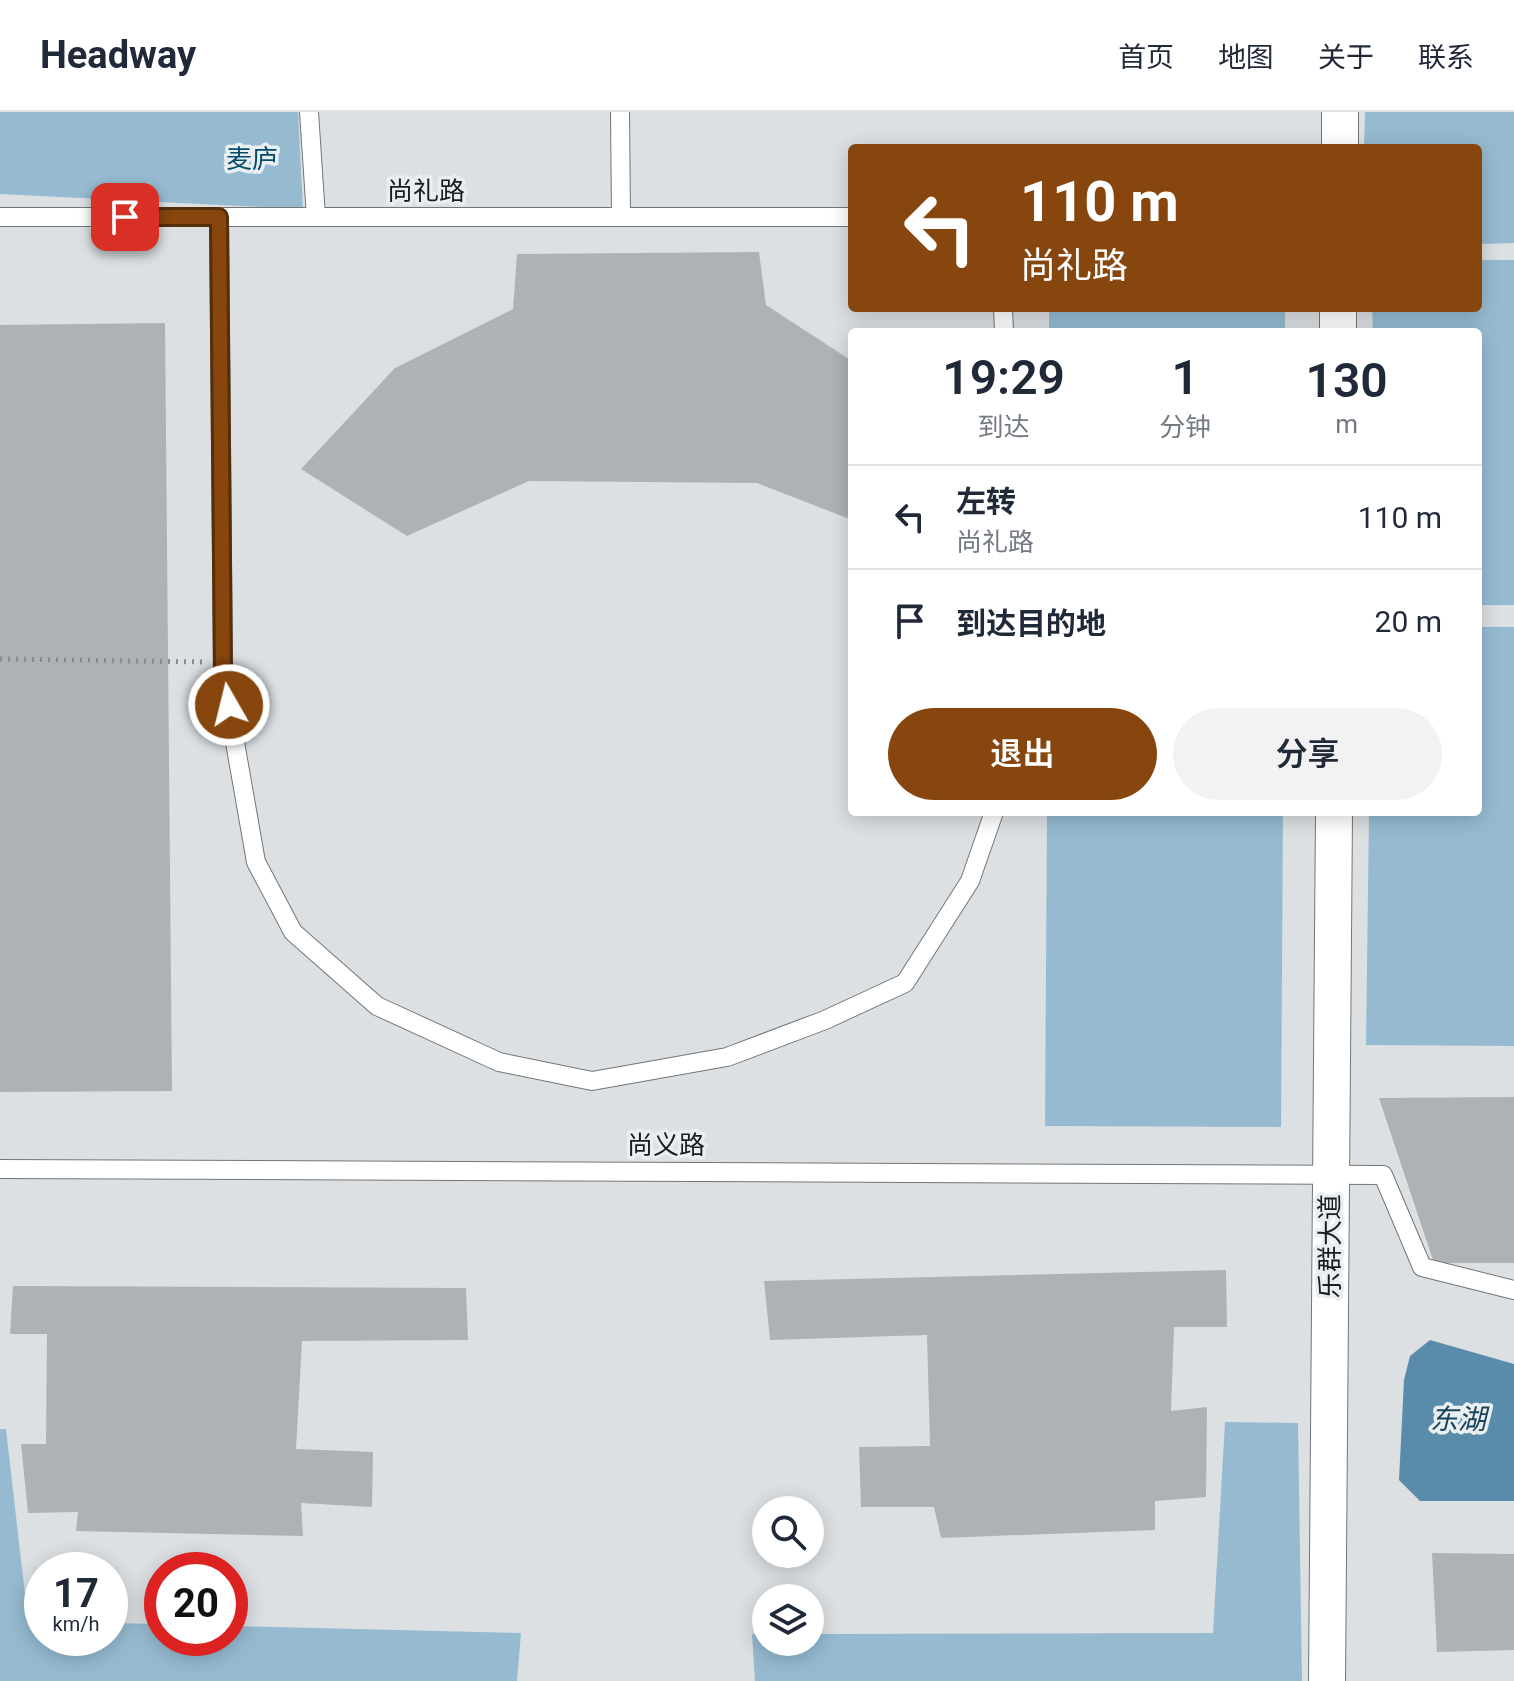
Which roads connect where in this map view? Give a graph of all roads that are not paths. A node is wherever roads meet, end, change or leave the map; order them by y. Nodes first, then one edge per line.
1 (309, 112) edge
2 (620, 112) edge
3 (1340, 112) edge
4 (1340, 144) edge
5 (0, 217) edge
6 (219, 217) junction
7 (316, 217) junction
8 (621, 217) junction
9 (848, 217) edge
10 (993, 816) edge
11 (1334, 816) edge
12 (0, 1169) edge
13 (1331, 1173) junction
14 (1514, 1290) edge
15 (1327, 1681) edge

1 - 7 lane
2 - 8 lane
3 - 4 street
5 - 6 lane, 尚礼路
6 - 7 lane, 尚礼路
6 - 10 lane
7 - 8 lane, 尚礼路
8 - 9 lane, 尚礼路
11 - 13 street, 乐群大道
12 - 13 lane, 尚义路
13 - 14 lane, 尚义路
13 - 15 street, 乐群大道

